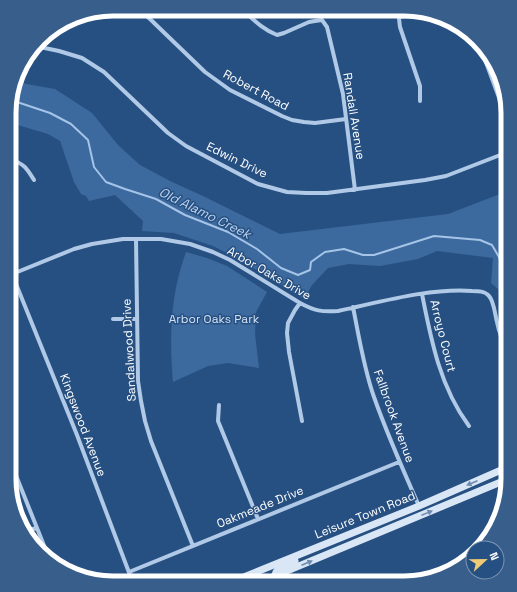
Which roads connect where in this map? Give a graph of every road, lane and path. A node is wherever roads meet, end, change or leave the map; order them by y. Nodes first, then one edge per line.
1 (146, 16) edge
2 (249, 16) edge
3 (406, 16) edge
4 (399, 17) joint
5 (41, 47) edge
6 (485, 59) edge
7 (500, 100) edge
8 (420, 101) dead end
9 (346, 119) junction
10 (501, 155) edge
11 (16, 161) edge
12 (34, 180) dead end
13 (355, 190) junction
14 (136, 239) junction
15 (16, 273) edge
16 (16, 287) edge
17 (422, 294) junction
18 (300, 303) junction
19 (353, 308) junction
20 (113, 319) dead end
21 (137, 319) junction
22 (501, 335) edge
23 (218, 406) dead end
24 (302, 421) dead end
25 (469, 426) dead end
26 (399, 462) junction
27 (501, 470) edge
28 (16, 476) edge
29 (501, 483) edge
30 (418, 506) junction
31 (258, 519) junction
32 (397, 525) junction
33 (36, 528) junction
34 (30, 530) edge
35 (341, 537) junction
36 (43, 546) edge
37 (193, 546) junction
38 (129, 572) junction
39 (130, 576) edge
40 (246, 576) edge
41 (277, 576) edge
42 (284, 576) edge

1 - 9 street, Robert Road
2 - 9 street, Randall Avenue
3 - 4 street
4 - 8 street
5 - 13 street, Edwin Drive
6 - 7 street
9 - 13 street, Randall Avenue
10 - 13 street, Edwin Drive
11 - 12 street
14 - 15 street, Arbor Oaks Drive
14 - 18 street, Arbor Oaks Drive
14 - 21 street, Sandalwood Drive
16 - 38 street, Kingswood Avenue
17 - 19 street, Arbor Oaks Drive
17 - 22 street, Arbor Oaks Drive
17 - 25 street, Arroyo Court
18 - 19 street, Arbor Oaks Drive
18 - 24 street
19 - 26 street, Fallbrook Avenue
20 - 21 street
21 - 37 street, Sandalwood Drive
23 - 31 street
26 - 30 street, Fallbrook Avenue
26 - 31 street, Oakmeade Drive
27 -> 30 main road, Leisure Town Road
28 - 33 street
32 -> 29 main road, Leisure Town Road
30 - 32 main road
30 - 35 main road, Leisure Town Road
31 - 37 street, Oakmeade Drive
42 -> 32 main road, Leisure Town Road
33 - 34 street
33 - 36 street
35 - 40 main road, Leisure Town Road
35 - 41 main road
37 - 38 street, Oakmeade Drive
38 - 39 street, Kingswood Avenue

